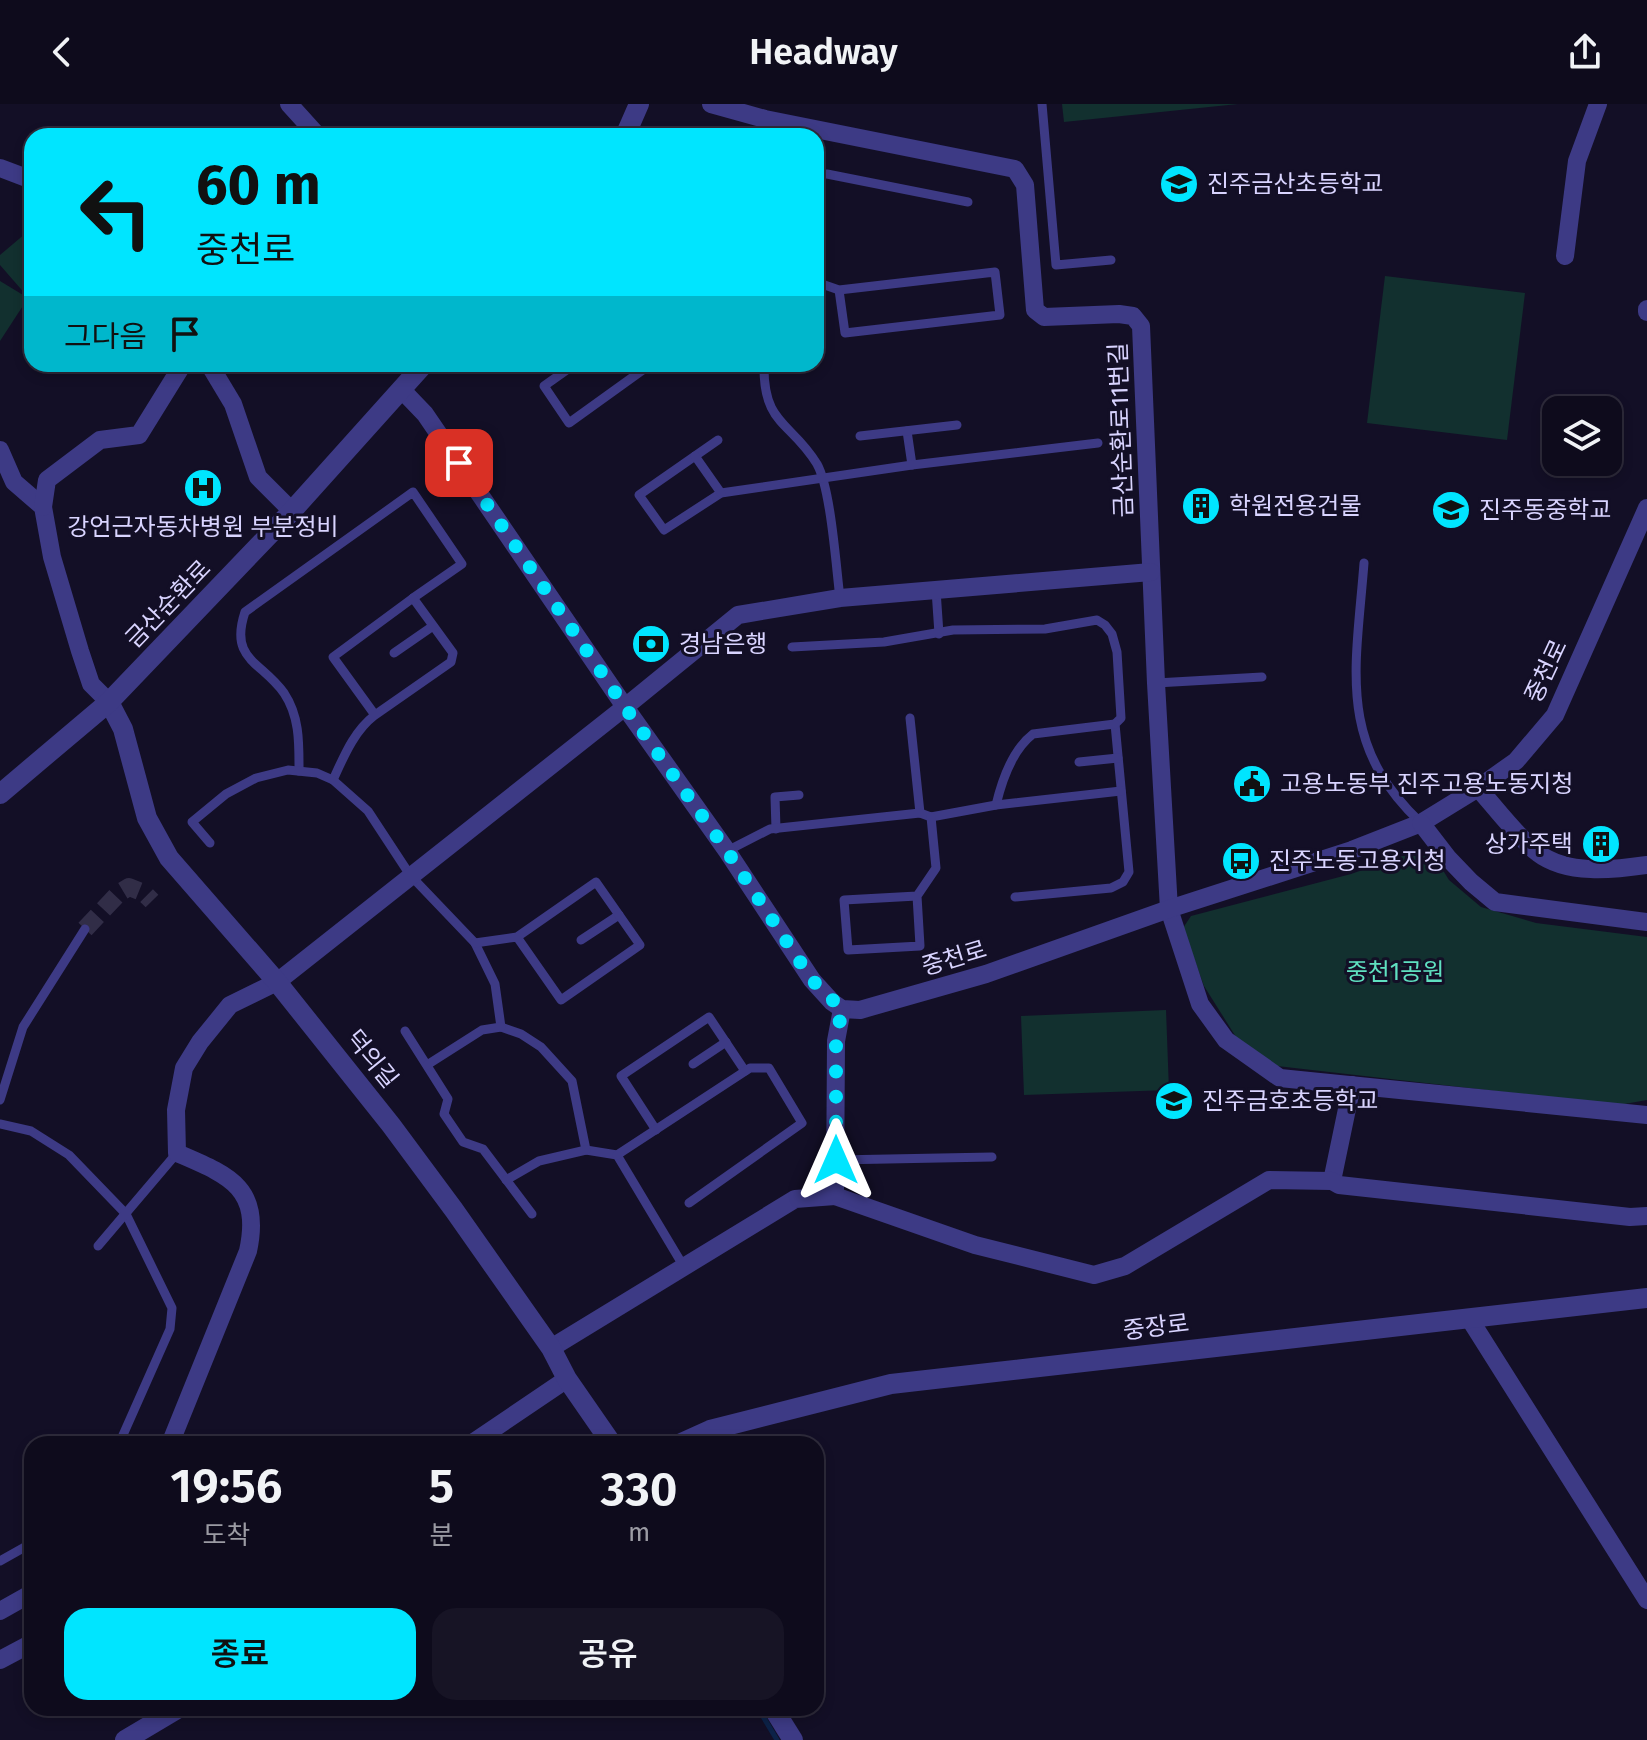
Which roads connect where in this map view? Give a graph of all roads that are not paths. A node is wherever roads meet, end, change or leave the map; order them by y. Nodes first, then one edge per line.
1 (317, 104) edge
2 (639, 104) edge
3 (711, 104) edge
4 (1042, 104) edge
5 (1598, 104) edge
6 (294, 110) edge
7 (311, 128) edge
8 (628, 128) edge
9 (778, 128) edge
10 (824, 136) edge
11 (0, 168) edge
12 (824, 174) edge
13 (24, 177) edge
14 (968, 202) dead end
15 (1565, 256) dead end
16 (1111, 260) dead end
17 (824, 285) edge
18 (839, 290) junction
19 (178, 372) edge
20 (214, 372) edge
21 (417, 372) edge
22 (564, 372) edge
23 (640, 372) edge
24 (764, 372) edge
25 (401, 389) junction
26 (957, 425) dead end
27 (907, 431) junction
28 (860, 436) dead end
29 (718, 440) dead end
30 (1098, 443) dead end
31 (0, 450) edge
32 (695, 456) junction
33 (912, 465) junction
34 (822, 478) junction
35 (721, 493) junction
36 (43, 507) junction
37 (1647, 508) edge
38 (292, 511) junction
39 (1364, 563) dead end
40 (1151, 572) junction
41 (936, 590) junction
42 (413, 598) junction
43 (840, 598) junction
44 (433, 626) junction
45 (939, 634) junction
46 (792, 647) dead end
47 (394, 653) dead end
48 (1262, 677) dead end
49 (1156, 683) junction
50 (109, 702) junction
51 (625, 707) junction
52 (375, 715) junction
53 (910, 718) dead end
54 (1115, 724) junction
55 (1118, 758) junction
56 (1079, 762) dead end
57 (299, 771) junction
58 (333, 780) junction
59 (1478, 788) junction
60 (1121, 791) junction
61 (0, 794) edge
62 (799, 795) dead end
63 (996, 805) junction
64 (926, 815) junction
65 (1421, 823) junction
66 (776, 829) junction
67 (210, 843) dead end
68 (727, 851) junction
69 (1647, 865) edge
70 (410, 875) junction
71 (917, 896) junction
72 (1015, 897) dead end
73 (1169, 909) junction
74 (619, 915) junction
75 (1647, 922) edge
76 (85, 929) tunnel mouth
77 (517, 937) junction
78 (581, 940) dead end
79 (475, 943) junction
80 (277, 982) junction
81 (842, 1009) junction
82 (501, 1027) junction
83 (405, 1031) dead end
84 (726, 1042) junction
85 (693, 1064) dead end
86 (427, 1065) junction
87 (745, 1071) junction
88 (1352, 1085) junction
89 (0, 1100) edge
90 (1647, 1115) edge
91 (0, 1124) edge
92 (656, 1130) junction
93 (586, 1150) junction
94 (177, 1153) junction
95 (617, 1155) junction
96 (992, 1157) dead end
97 (836, 1160) junction
98 (506, 1180) junction
99 (1332, 1181) junction
100 (835, 1196) junction
101 (689, 1203) dead end
102 (126, 1214) junction
103 (532, 1214) dead end
104 (1647, 1216) edge
105 (98, 1246) dead end
106 (684, 1267) junction
107 (1647, 1298) edge
108 (1469, 1318) junction
109 (551, 1348) junction
110 (567, 1379) junction
111 (123, 1436) edge
112 (173, 1436) edge
113 (483, 1436) edge
114 (606, 1436) edge
115 (697, 1436) edge
116 (24, 1548) edge
117 (0, 1561) edge
118 (24, 1598) edge
119 (1647, 1600) edge
120 (0, 1611) edge
121 (24, 1647) edge
122 (0, 1660) edge
123 (166, 1716) edge
124 (778, 1716) edge
125 (125, 1740) edge
126 (793, 1740) edge

1 - 6 street
2 - 8 street
3 - 9 street, 금산순환로11번길
4 - 16 lane
5 - 15 street
6 - 7 street
10 - 40 street, 금산순환로11번길
11 - 13 street
12 - 14 lane
17 - 18 lane
18 - 18 lane
19 - 36 street
20 - 38 street
21 - 25 street, 금산순환로
22 - 23 lane
24 - 34 lane
25 - 38 street, 금산순환로
25 - 51 street
26 - 27 lane
27 - 28 lane
27 - 33 lane
29 - 32 lane
30 - 33 lane
31 - 36 street
32 - 35 lane
32 - 35 lane
33 - 34 lane
34 - 35 lane
34 - 43 lane
36 - 50 street
37 - 59 street, 중천로
38 - 50 street, 금산순환로
39 - 65 lane
40 - 41 street
40 - 49 street, 금산순환로11번길
41 - 43 street
41 - 45 lane
42 - 44 lane
42 - 52 lane
42 - 57 lane
43 - 51 street
44 - 47 lane
44 - 52 lane
45 - 46 lane
45 - 54 lane
48 - 49 lane
49 - 73 street, 금산순환로11번길
50 - 61 street, 금산순환로
50 - 80 street, 덕의길
51 - 68 street
51 - 70 street
52 - 58 lane
53 - 64 lane
54 - 55 lane
54 - 63 lane
55 - 56 lane
55 - 60 lane
57 - 58 lane
57 - 67 lane
58 - 70 lane
59 - 65 street, 중천로
59 - 69 street
60 - 63 lane
60 - 72 lane
62 - 66 lane
63 - 64 lane
64 - 66 lane
64 - 71 lane
65 - 73 street, 중천로
65 - 75 street
66 - 68 lane
68 - 81 street
70 - 79 lane
70 - 80 street
71 - 71 lane
73 - 81 street, 중천로
73 - 88 street, 금산순환로11번길
74 - 77 lane
74 - 77 lane
74 - 78 lane
76 - 89 lane
77 - 79 lane
79 - 82 lane
80 - 94 street
80 - 109 street, 덕의길
81 - 97 street
82 - 86 lane
82 - 93 lane
83 - 86 lane
84 - 85 lane
84 - 87 lane
84 - 92 lane
86 - 98 lane
87 - 92 lane
87 - 101 lane
88 - 90 street, 금산순환로11번길
88 - 99 street
91 - 102 lane
92 - 95 lane
93 - 95 lane
93 - 98 lane
94 - 102 lane
94 - 112 street
95 - 106 lane
96 - 97 lane
97 - 100 street
98 - 103 lane
99 - 100 street
99 - 104 street
100 - 106 street
102 - 105 lane
102 - 111 lane
106 - 109 street
107 - 108 street, 중장로
108 - 115 street, 중장로
108 - 119 street
109 - 110 street, 덕의길
110 - 113 street
110 - 114 street, 덕의길
116 - 117 lane
118 - 120 street
121 - 122 street
123 - 125 street
124 - 126 street

